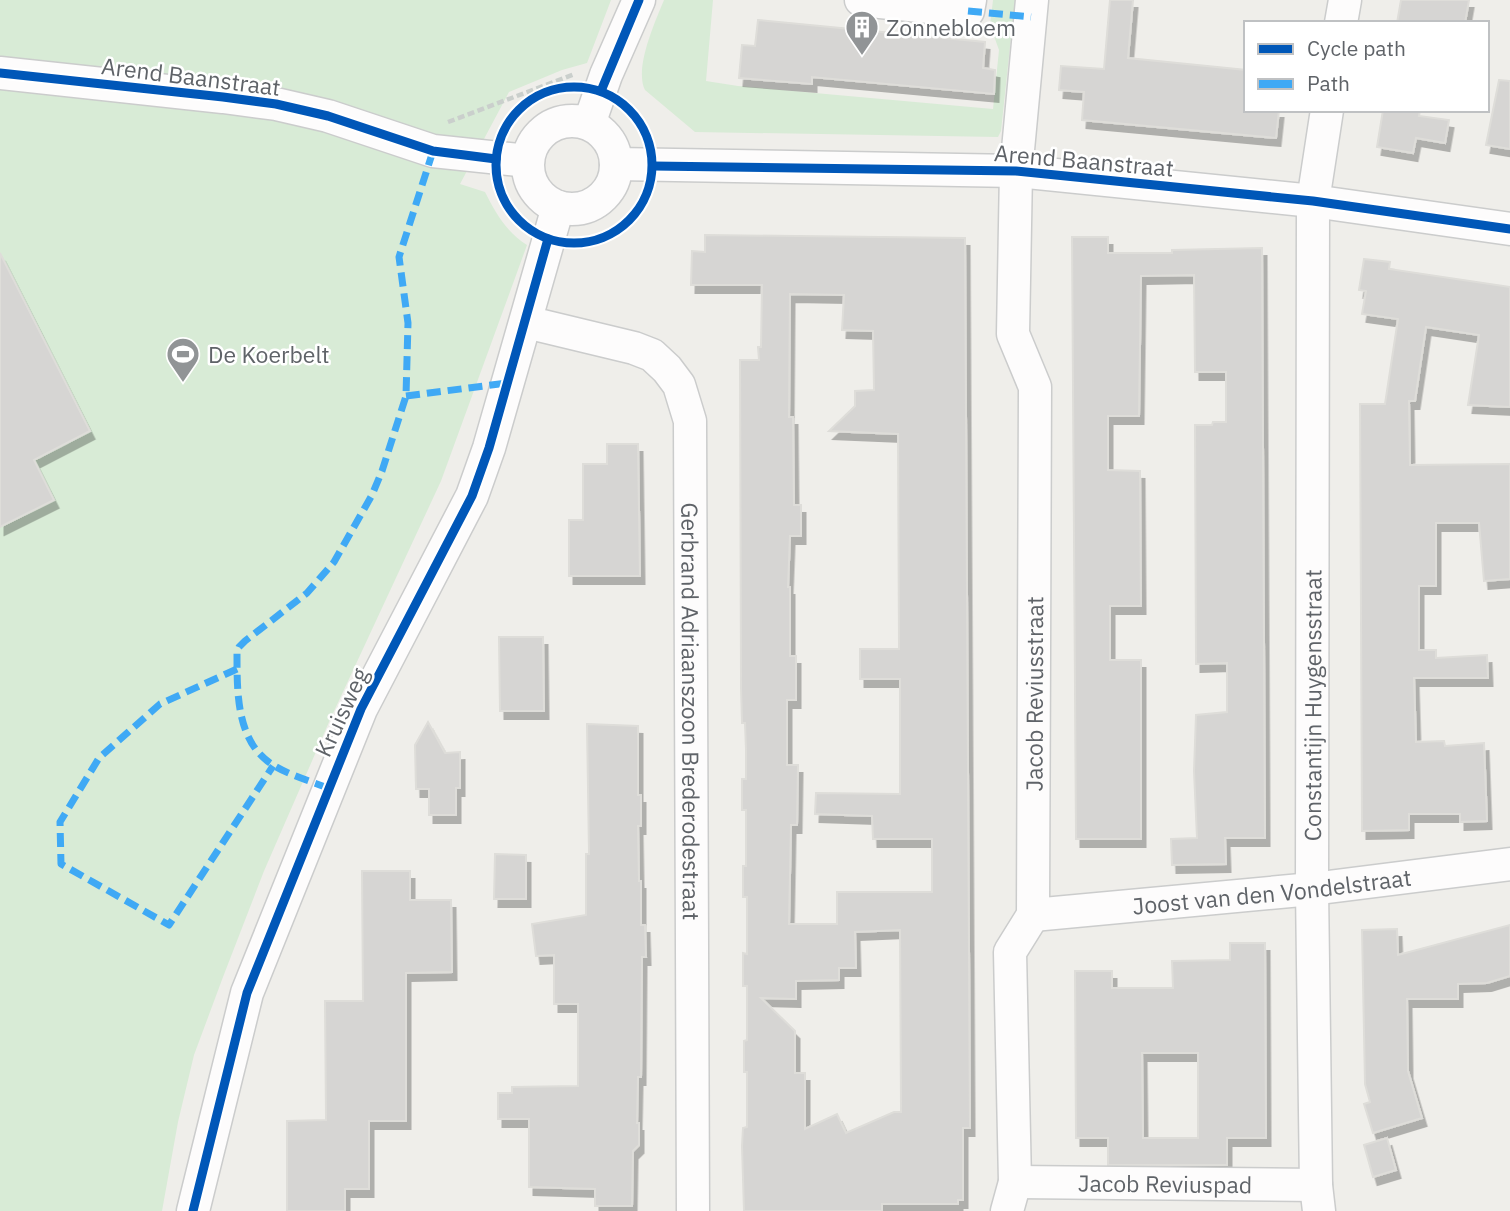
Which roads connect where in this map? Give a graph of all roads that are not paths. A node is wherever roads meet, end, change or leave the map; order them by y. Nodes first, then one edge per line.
1 (639, 0) edge
2 (861, 0) edge
3 (970, 0) edge
4 (1032, 0) edge
5 (1345, 0) edge
6 (1341, 21) edge
7 (0, 73) edge
8 (1327, 112) edge
9 (589, 124) junction
10 (528, 161) junction
11 (616, 164) junction
12 (1016, 171) junction
13 (1313, 201) junction
14 (558, 207) junction
15 (1510, 229) edge
16 (526, 322) junction
17 (1510, 864) edge
18 (1312, 889) junction
19 (1032, 915) junction
20 (1011, 1196) edge
21 (1317, 1198) edge
22 (194, 1211) edge
23 (694, 1211) edge

1 - 9 street
2 - 3 street
4 - 12 street, Jacob Reviusstraat
5 - 6 street
7 - 10 street, Arend Baanstraat
8 - 13 street, Constantijn Huygensstraat
9 - 10 street
9 - 11 street
10 - 14 street
11 - 12 street, Arend Baanstraat
11 - 14 street
12 - 13 street, Arend Baanstraat
12 - 19 street, Jacob Reviusstraat
13 - 15 street, Arend Baanstraat
13 - 18 street, Constantijn Huygensstraat
14 - 16 street, Kruisweg
16 - 22 street, Kruisweg
16 - 23 street, Gerbrand Adriaanszoon Brederodestraat
17 - 18 street, Joost van den Vondelstraat
18 - 19 street, Joost van den Vondelstraat
18 - 21 street, Constantijn Huygensstraat
19 - 20 street, Jacob Reviusstraat
20 - 21 street, Jacob Reviuspad

